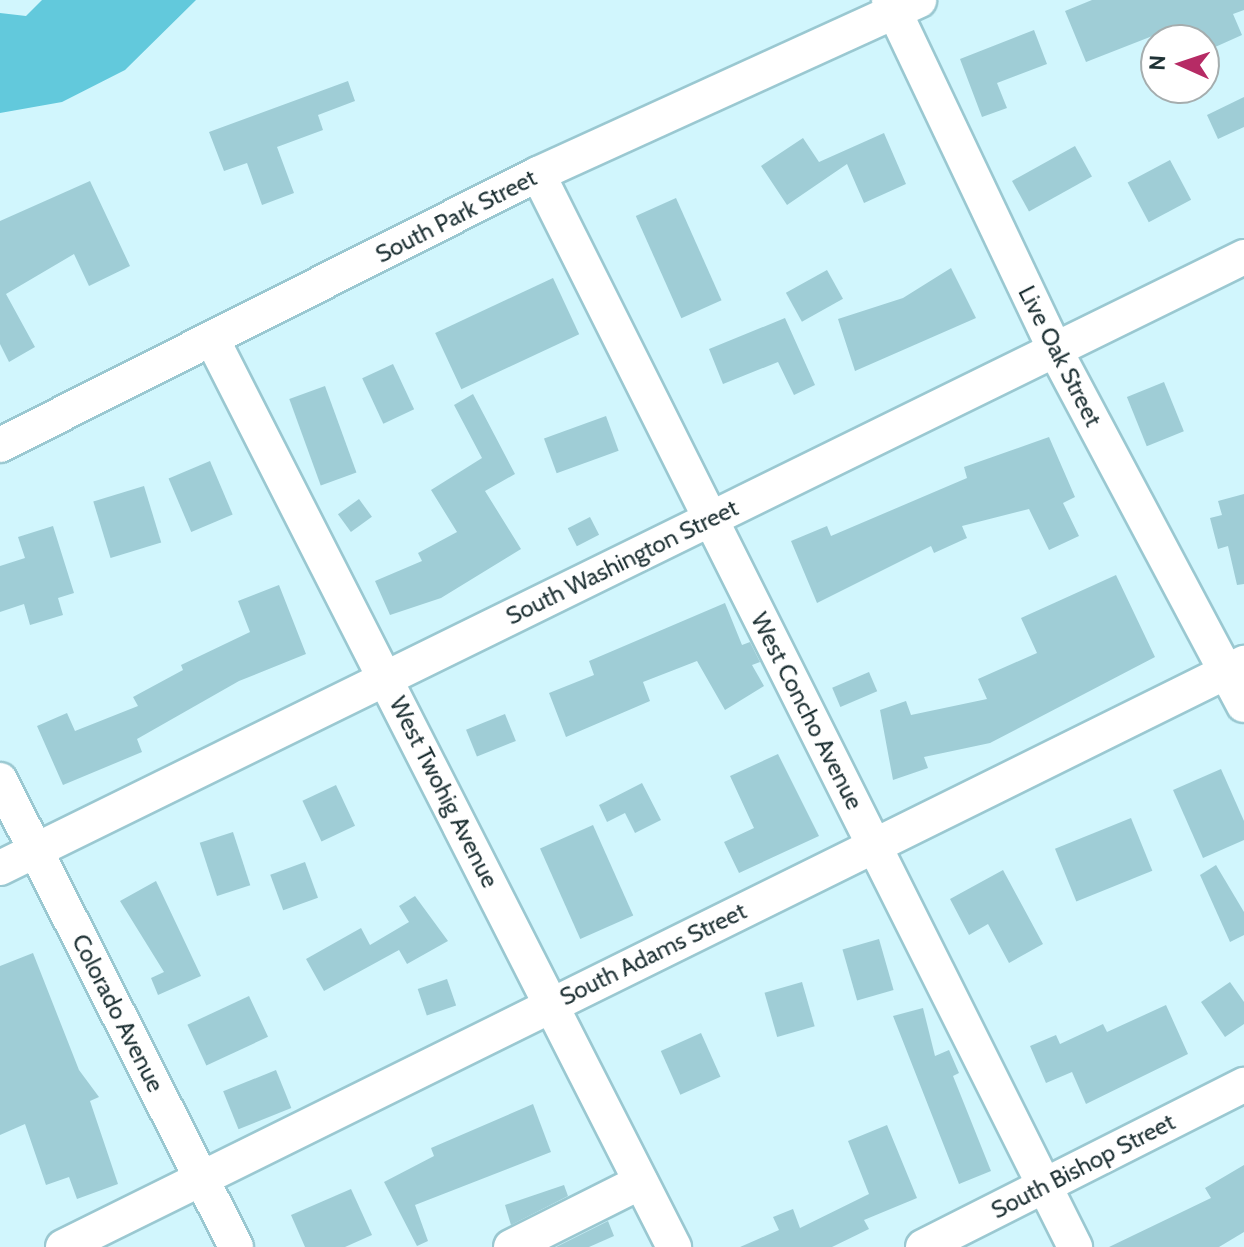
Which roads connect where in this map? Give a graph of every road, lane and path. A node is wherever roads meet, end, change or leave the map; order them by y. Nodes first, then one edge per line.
1 (901, 4) edge
2 (538, 174) junction
3 (1244, 257) edge
4 (212, 339) junction
5 (1055, 350) junction
6 (0, 445) edge
7 (711, 519) junction
8 (1236, 667) edge
9 (387, 677) junction
10 (1244, 705) edge
11 (0, 780) edge
12 (874, 845) junction
13 (36, 850) junction
14 (0, 868) edge
15 (550, 1004) junction
16 (1244, 1085) edge
17 (202, 1179) junction
18 (641, 1182) junction
19 (1044, 1185) junction
20 (63, 1247) edge
21 (236, 1247) edge
22 (511, 1247) edge
23 (674, 1247) edge
24 (923, 1247) edge
25 (1075, 1247) edge

1 - 2 street, South Park Street
1 - 5 street, Live Oak Street
2 - 4 street, South Park Street
2 - 7 street, West Concho Avenue
3 - 5 street, South Washington Street
4 - 6 street, South Park Street
4 - 9 street, West Twohig Avenue
5 - 7 street, South Washington Street
5 - 8 street, Live Oak Street
7 - 9 street, South Washington Street
7 - 12 street, West Concho Avenue
8 - 10 street, Live Oak Street
8 - 12 street, South Adams Street
9 - 13 street, South Washington Street
9 - 15 street, West Twohig Avenue
11 - 13 street, Colorado Avenue
12 - 15 street, South Adams Street
12 - 19 street, West Concho Avenue
13 - 14 street, South Washington Street
13 - 17 street, Colorado Avenue
15 - 17 street, South Adams Street
15 - 18 street, West Twohig Avenue
16 - 19 street, South Bishop Street
17 - 20 street, South Adams Street
17 - 21 street, Colorado Avenue
18 - 22 street
18 - 23 street, West Twohig Avenue
19 - 24 street, South Bishop Street
19 - 25 street, West Concho Avenue

